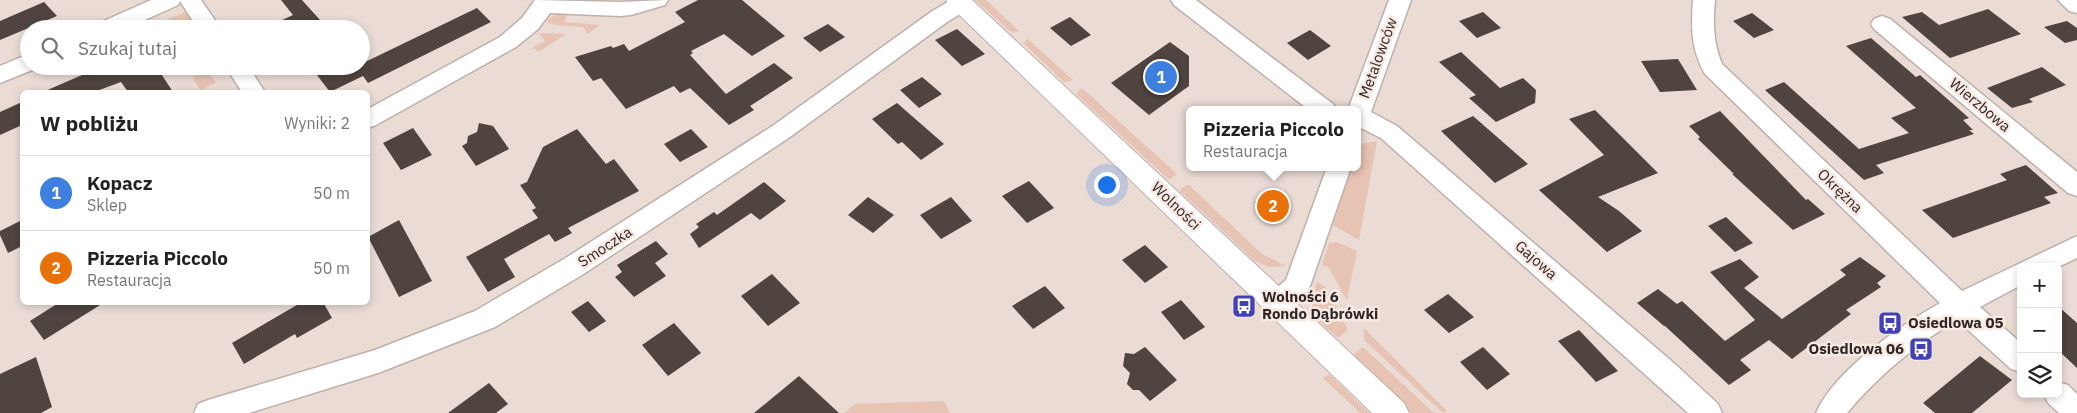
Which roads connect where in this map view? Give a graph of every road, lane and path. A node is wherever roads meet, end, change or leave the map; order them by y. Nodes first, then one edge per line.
1 (170, 0) edge
2 (190, 0) edge
3 (657, 0) edge
4 (1182, 0) edge
5 (1400, 0) edge
6 (1704, 0) edge
7 (2069, 0) edge
8 (545, 2) edge
9 (960, 2) edge
10 (2077, 6) edge
11 (125, 20) edge
12 (204, 20) edge
13 (1882, 24) dead end
14 (20, 66) edge
15 (0, 75) edge
16 (242, 75) edge
17 (253, 90) edge
18 (1319, 106) edge
19 (1361, 106) edge
20 (370, 118) edge
21 (1361, 118) edge
22 (1338, 171) edge
23 (2077, 186) edge
24 (2077, 246) edge
25 (2041, 263) edge
26 (2017, 275) edge
27 (1277, 303) junction
28 (1959, 305) junction
29 (2017, 356) edge
30 (2062, 398) edge
31 (2077, 412) edge
32 (208, 413) edge
33 (1393, 413) edge
34 (1708, 413) edge
35 (1830, 413) edge

1 - 11 street
2 - 12 street
3 - 8 street
4 - 18 street
5 - 19 street, Metalowców
6 - 28 street, Okrężna
7 - 10 street
8 - 20 street
9 - 27 main road, Wolności
9 - 32 street, Smoczka
13 - 23 street, Wierzbowa
14 - 15 street
16 - 17 street
21 - 34 street, Gajowa
22 - 27 street
24 - 25 street
26 - 28 street
27 - 33 main road, Wolności
28 - 29 street, Okrężna
28 - 35 street
30 - 31 street

